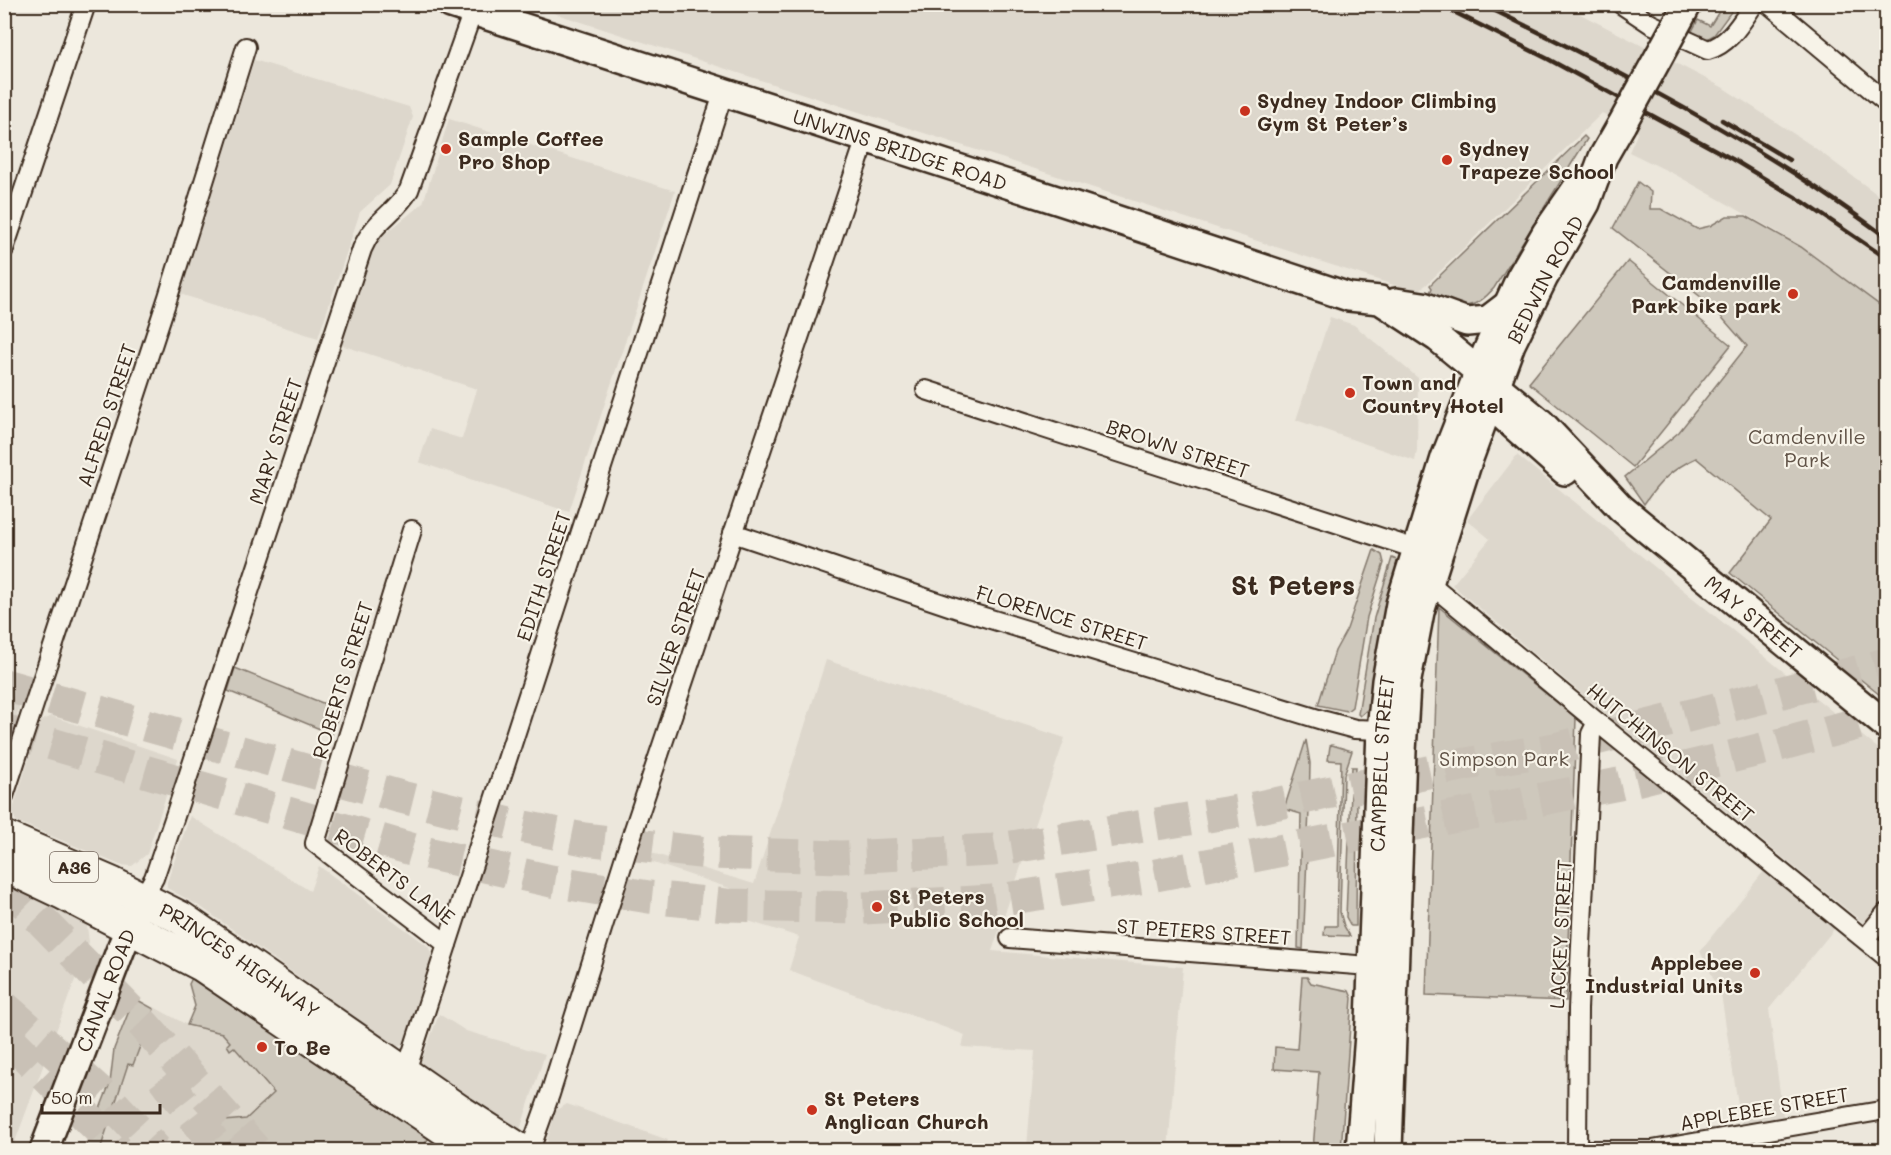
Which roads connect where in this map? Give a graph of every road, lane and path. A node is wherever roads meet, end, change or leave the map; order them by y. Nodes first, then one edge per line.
1 (86, 4) edge
2 (1621, 4) edge
3 (1754, 4) edge
4 (1769, 4) edge
5 (1687, 5) edge
6 (462, 8) edge
7 (246, 47) dead end
8 (723, 94) junction
9 (1887, 102) edge
10 (866, 138) junction
11 (1603, 157) junction
12 (4, 249) edge
13 (1349, 297) junction
14 (1380, 300) junction
15 (1505, 308) junction
16 (1483, 387) junction
17 (926, 390) dead end
18 (412, 530) dead end
19 (734, 533) junction
20 (1416, 549) junction
21 (1428, 582) junction
22 (1597, 722) junction
23 (1887, 725) edge
24 (1381, 730) junction
25 (4, 796) edge
26 (4, 837) edge
27 (315, 843) joint
28 (4, 865) edge
29 (136, 912) junction
30 (1887, 913) edge
31 (1010, 939) dead end
32 (1865, 939) junction
33 (447, 944) junction
34 (1887, 957) edge
35 (1383, 968) junction
36 (403, 1071) junction
37 (1887, 1110) edge
38 (1740, 1143) edge
39 (44, 1150) edge
40 (476, 1150) edge
41 (520, 1150) edge
42 (530, 1150) edge
43 (1360, 1150) edge
44 (1388, 1150) edge
45 (1577, 1150) edge

1 - 12 street
2 - 3 street
4 - 9 street
5 - 11 main road, BEDWIN ROAD, bridge
6 - 8 main road, UNWINS BRIDGE ROAD
6 - 29 street, MARY STREET
7 - 25 street, ALFRED STREET
8 - 10 main road, UNWINS BRIDGE ROAD
8 - 33 street, EDITH STREET
10 - 13 main road, UNWINS BRIDGE ROAD
10 - 19 street, SILVER STREET
11 - 15 main road, BEDWIN ROAD
11 - 16 main road, BEDWIN ROAD
13 - 14 main road, UNWINS BRIDGE ROAD
13 - 16 main road, UNWINS BRIDGE ROAD
14 - 15 main road
14 - 16 main road, UNWINS BRIDGE ROAD
15 - 16 main road, BEDWIN ROAD
16 - 20 main road, CAMPBELL STREET
16 - 21 main road, CAMPBELL STREET
16 - 23 main road, MAY STREET
17 - 20 street, BROWN STREET
18 - 27 street, ROBERTS STREET
19 - 24 street, FLORENCE STREET
19 - 42 street, SILVER STREET
20 - 24 main road, CAMPBELL STREET
21 - 22 street, HUTCHINSON STREET
21 - 35 main road, CAMPBELL STREET
22 - 32 street, HUTCHINSON STREET
22 - 45 street, LACKEY STREET
24 - 35 main road, CAMPBELL STREET
26 - 29 highway, PRINCES HIGHWAY / A36
27 - 33 street, ROBERTS LANE
28 - 29 highway, PRINCES HIGHWAY / A36
29 - 36 highway, PRINCES HIGHWAY / A36
29 - 39 main road, CANAL ROAD
29 - 40 highway, PRINCES HIGHWAY / A36
30 - 32 street
31 - 35 street, ST PETERS STREET
32 - 34 street, HUTCHINSON STREET
33 - 36 street, EDITH STREET
35 - 43 main road, CAMPBELL STREET
35 - 44 main road, CAMPBELL STREET
36 - 41 highway, PRINCES HIGHWAY / A36
37 - 38 street, APPLEBEE STREET
38 - 45 street, APPLEBEE STREET

